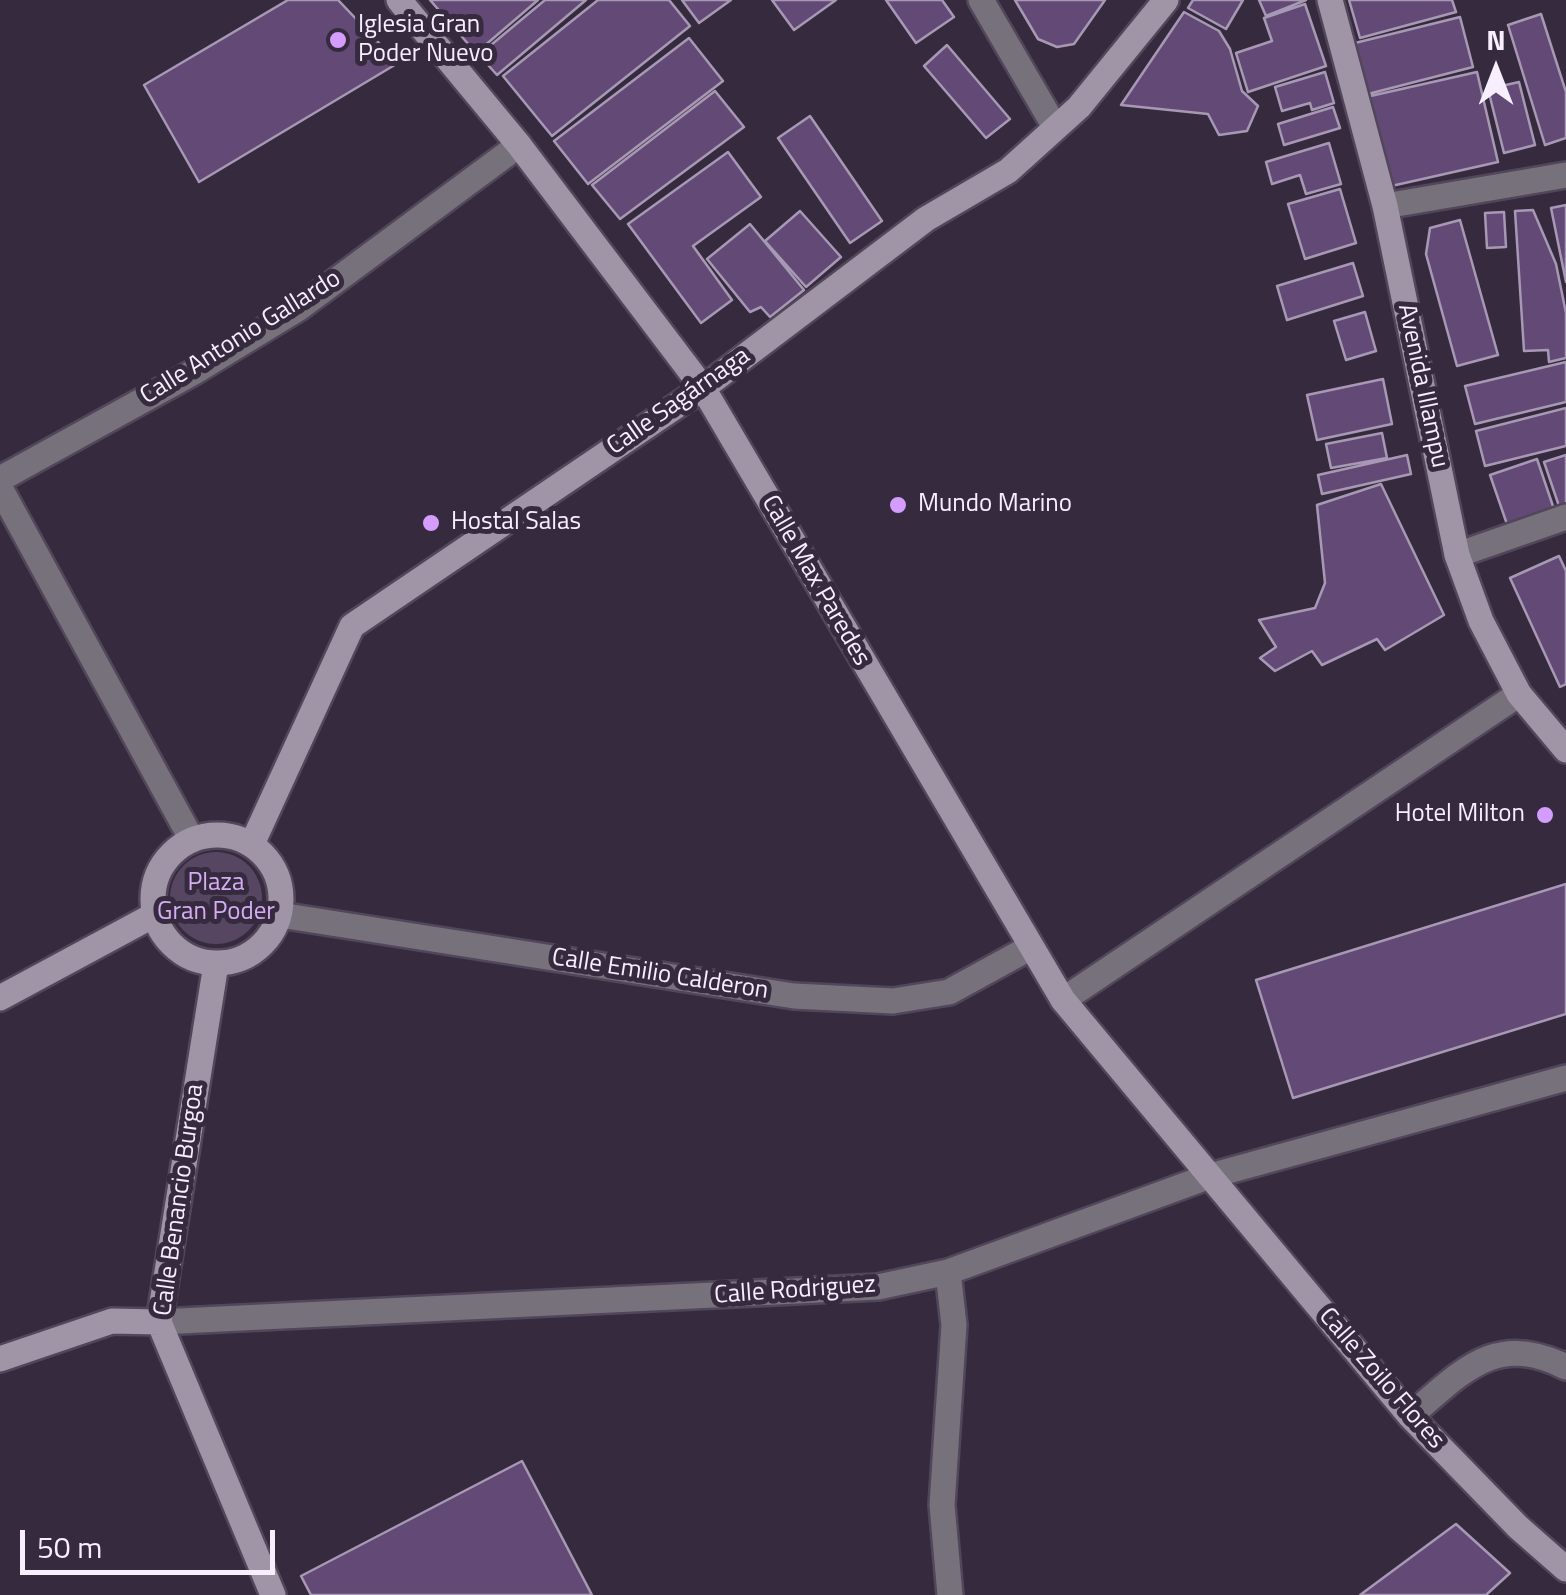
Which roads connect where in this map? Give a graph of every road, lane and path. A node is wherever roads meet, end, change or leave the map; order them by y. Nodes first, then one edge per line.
1 (399, 0) edge
2 (980, 0) edge
3 (1166, 0) edge
4 (1330, 0) edge
5 (1055, 127) junction
6 (519, 145) junction
7 (1566, 175) edge
8 (1385, 206) junction
9 (704, 388) junction
10 (0, 479) edge
11 (0, 488) edge
12 (1566, 516) edge
13 (1457, 555) junction
14 (1519, 694) junction
15 (1566, 750) edge
16 (192, 840) junction
17 (252, 844) junction
18 (280, 914) junction
19 (154, 915) junction
20 (1031, 947) junction
21 (216, 964) junction
22 (0, 998) edge
23 (1063, 1000) junction
24 (1566, 1078) edge
25 (1210, 1176) junction
26 (948, 1272) junction
27 (159, 1322) junction
28 (0, 1359) edge
29 (1566, 1367) edge
30 (1410, 1416) junction
31 (1566, 1569) edge
32 (273, 1595) edge
33 (950, 1595) edge

1 - 6 main road, Calle Max Paredes
2 - 5 street
3 - 5 main road, Calle Sagárnaga
4 - 8 main road, Avenida Illampu
5 - 9 main road, Calle Sagárnaga
6 - 9 main road, Calle Max Paredes
6 - 10 street, Calle Antonio Gallardo
7 - 8 street
8 - 13 main road, Avenida Illampu
9 - 17 main road, Calle Sagárnaga
9 - 20 main road, Calle Max Paredes
11 - 16 street
12 - 13 street
13 - 14 main road, Avenida Illampu
14 - 15 main road, Avenida Illampu
14 - 23 street
16 - 17 main road
16 - 19 main road
17 - 18 main road
18 - 20 street, Calle Emilio Calderon
18 - 21 main road
19 - 21 main road
19 - 22 main road
20 - 23 main road, Calle Max Paredes
21 - 27 main road, Calle Benancio Burgoa
23 - 25 main road, Calle Max Paredes
24 - 25 street, Calle Rodriguez
25 - 26 street, Calle Rodriguez
25 - 30 main road, Calle Zoilo Flores
26 - 27 street, Calle Rodriguez
26 - 33 street
27 - 28 main road, Calle Rodriguez
27 - 32 main road, Calle Benancio Burgoa
29 - 30 street
30 - 31 main road, Calle Zoilo Flores

